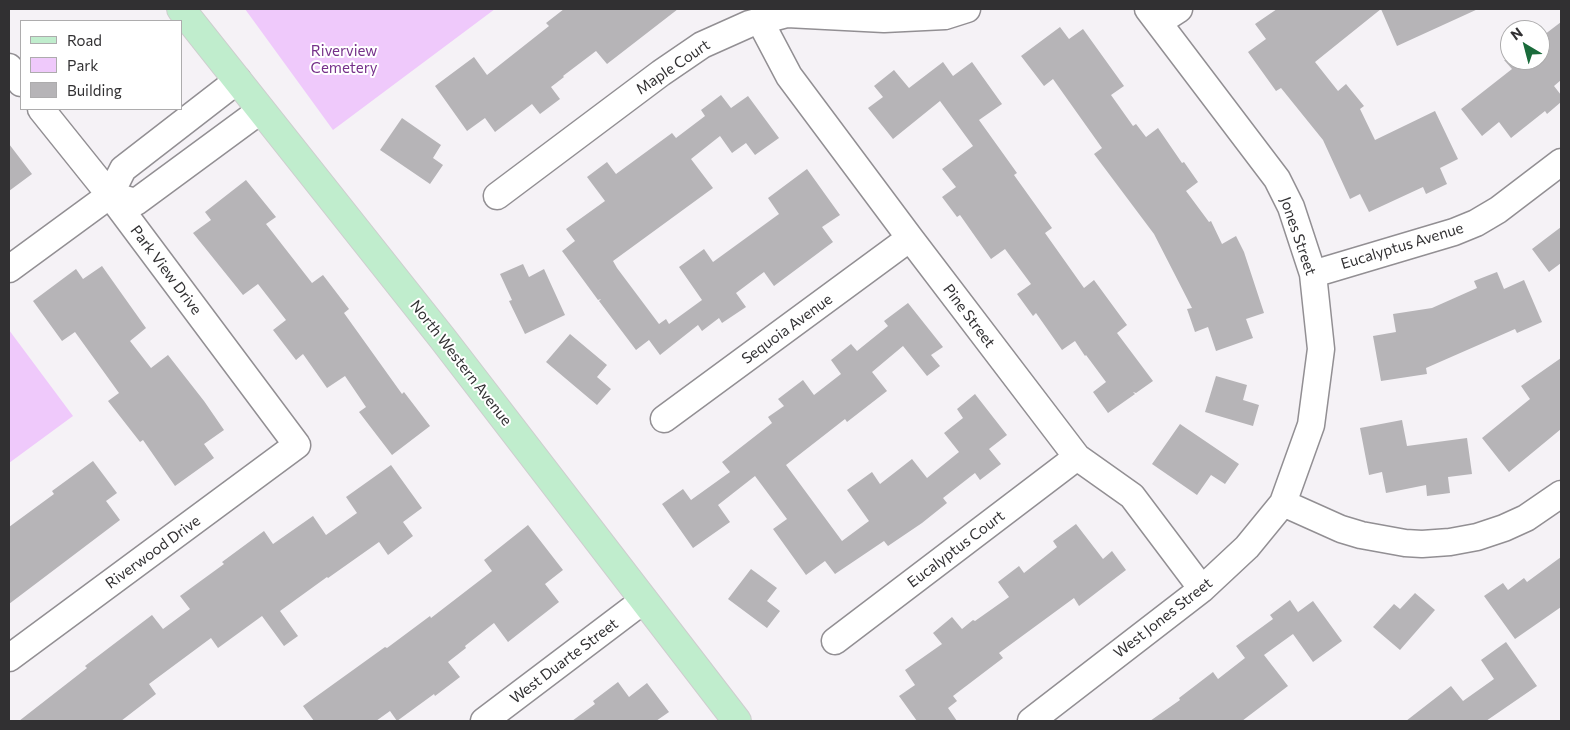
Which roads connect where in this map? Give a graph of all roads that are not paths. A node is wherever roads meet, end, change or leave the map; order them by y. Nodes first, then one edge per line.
1 (181, 9) edge
2 (967, 9) edge
3 (1162, 13) edge
4 (760, 21) junction
5 (9, 67) edge
6 (238, 80) junction
7 (20, 82) edge
8 (42, 110) edge
9 (261, 110) junction
10 (1561, 162) edge
11 (110, 195) junction
12 (497, 196) dead end
13 (910, 238) junction
14 (9, 269) edge
15 (1313, 274) junction
16 (664, 419) dead end
17 (297, 445) joint
18 (1077, 457) junction
19 (1561, 494) edge
20 (1283, 503) junction
21 (1202, 589) junction
22 (644, 600) junction
23 (835, 641) dead end
24 (9, 658) edge
25 (484, 721) edge
26 (737, 721) edge
27 (1031, 721) edge

1 - 6 main road, North Western Avenue
2 - 4 street, Maple Court
3 - 15 street, Jones Street
4 - 12 street, Maple Court
4 - 13 street, Pine Street
5 - 7 street
6 - 9 main road, North Western Avenue
6 - 11 street
8 - 11 street, Park View Drive
9 - 11 street
9 - 22 main road, North Western Avenue
10 - 15 street, Eucalyptus Avenue
11 - 14 street
11 - 17 street, Park View Drive
13 - 16 street, Sequoia Avenue
13 - 18 street, Pine Street
15 - 20 street, Jones Street
17 - 24 street, Riverwood Drive
18 - 21 street, Pine Street
18 - 23 street, Eucalyptus Court
19 - 20 street
20 - 21 street, West Jones Street
21 - 27 street, West Jones Street
22 - 25 street, West Duarte Street
22 - 26 main road, North Western Avenue

